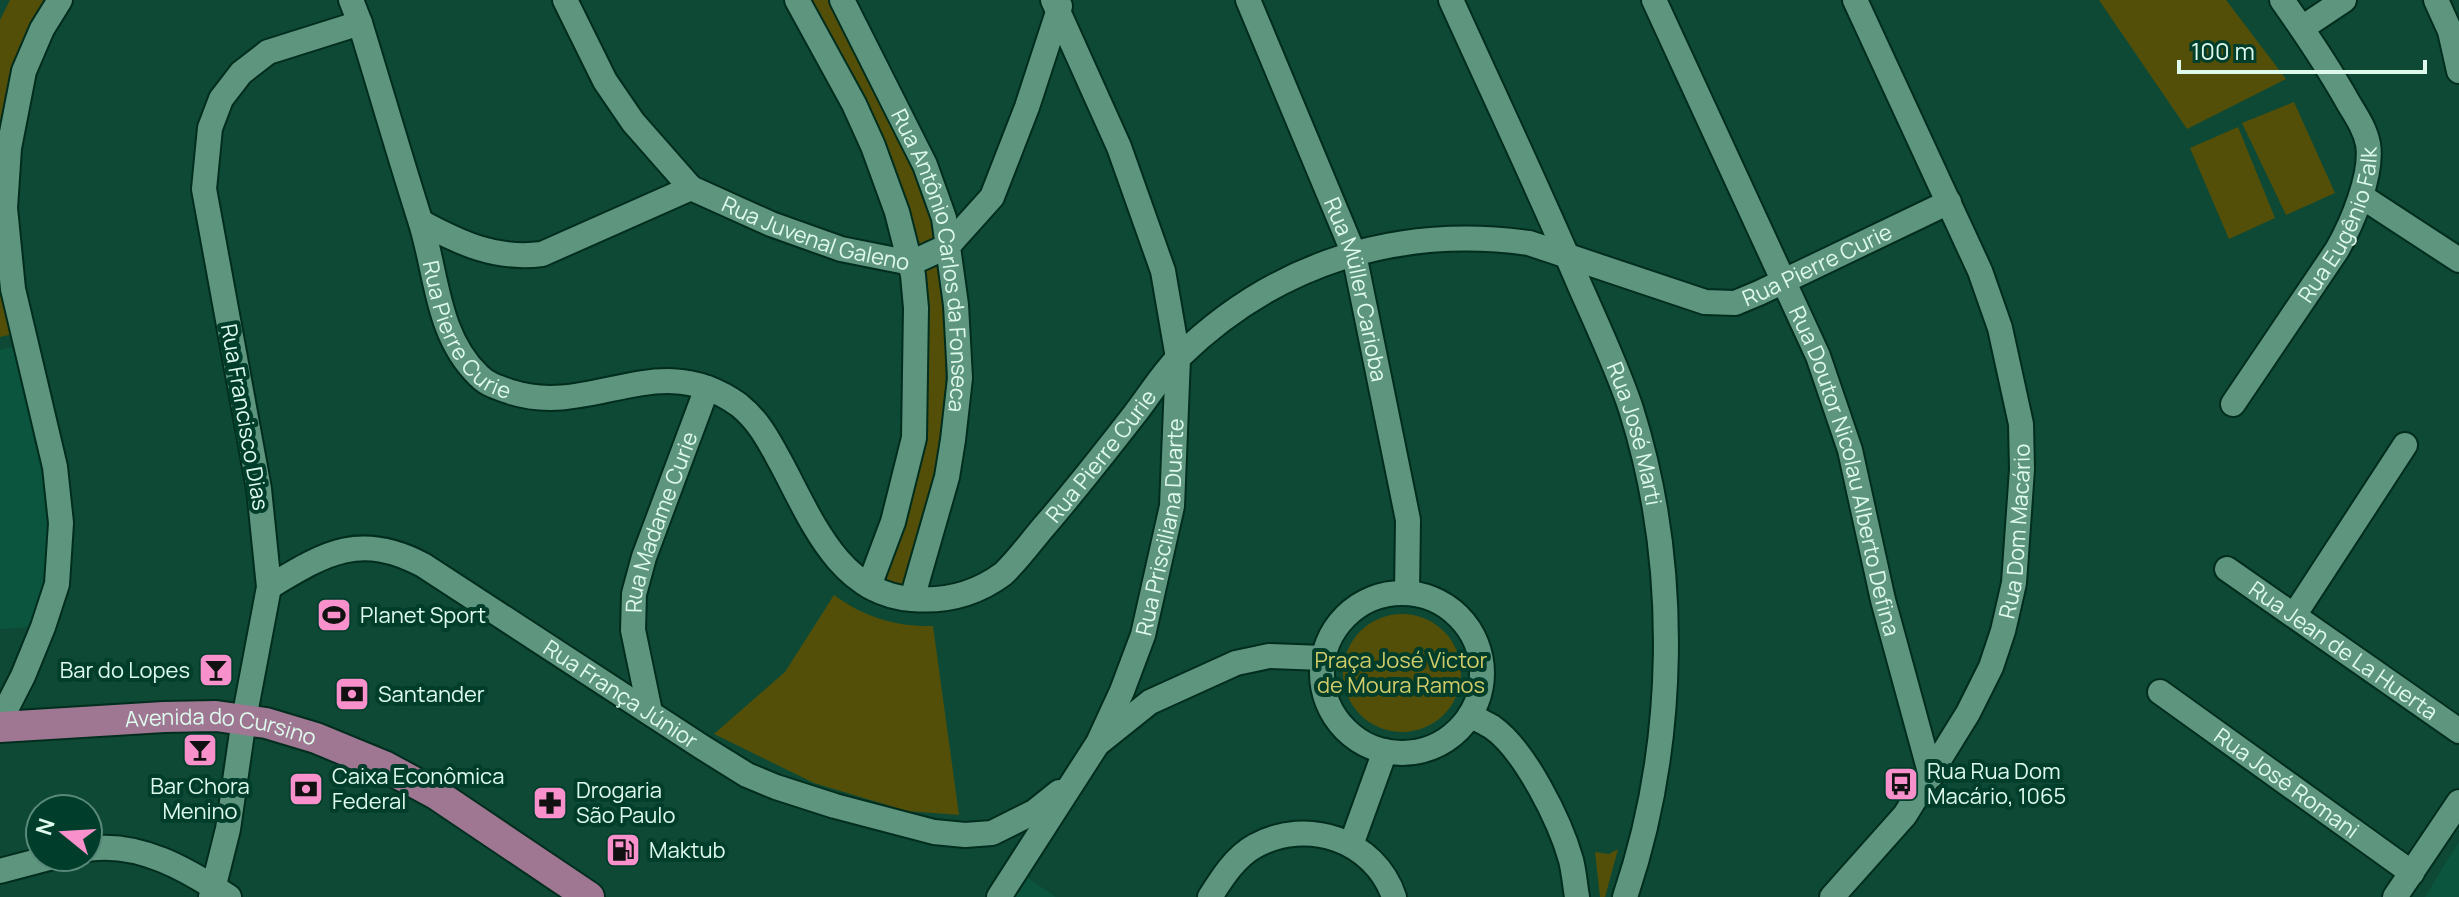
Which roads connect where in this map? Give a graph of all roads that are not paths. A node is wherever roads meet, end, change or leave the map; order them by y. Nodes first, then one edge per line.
1 (60, 0) edge
2 (351, 0) edge
3 (565, 0) edge
4 (797, 0) edge
5 (842, 0) edge
6 (1248, 0) edge
7 (1451, 0) edge
8 (1654, 0) edge
9 (1855, 0) edge
10 (2282, 0) edge
11 (2344, 0) edge
12 (2436, 0) edge
13 (1057, 4) edge
14 (360, 23) junction
15 (2302, 28) junction
16 (2459, 71) edge
17 (886, 86) junction
18 (854, 104) junction
19 (691, 188) junction
20 (2361, 196) junction
21 (1949, 202) junction
22 (421, 222) junction
23 (948, 246) junction
24 (474, 248) junction
25 (1354, 254) junction
26 (1568, 256) junction
27 (429, 258) junction
28 (2459, 260) edge
29 (911, 263) junction
30 (1784, 280) junction
31 (1178, 358) junction
32 (707, 388) junction
33 (2233, 404) dead end
34 (914, 438) junction
35 (953, 440) junction
36 (2405, 445) dead end
37 (2227, 569) dead end
38 (869, 586) junction
39 (269, 587) junction
40 (1407, 593) junction
41 (912, 599) junction
42 (2295, 614) junction
43 (1323, 658) junction
44 (639, 659) junction
45 (600, 681) junction
46 (1122, 691) junction
47 (2160, 692) dead end
48 (1150, 702) junction
49 (650, 712) junction
50 (1470, 715) junction
51 (244, 719) junction
52 (0, 721) edge
53 (0, 727) edge
54 (2459, 731) edge
55 (1098, 743) junction
56 (1385, 751) junction
57 (1078, 774) junction
58 (1931, 776) junction
59 (2459, 802) edge
60 (992, 833) junction
61 (1351, 845) junction
62 (104, 848) edge
63 (24, 865) edge
64 (0, 871) edge
65 (2412, 873) junction
66 (1004, 889) edge
67 (218, 894) edge
68 (589, 897) edge
69 (1210, 897) edge
70 (1394, 897) edge
71 (1577, 897) edge
72 (1625, 897) edge
73 (1832, 897) edge
74 (2395, 897) edge

1 - 52 street
2 - 14 street
3 - 19 street
4 - 18 street, Rua Antônio Carlos da Fonseca
5 - 17 street, Rua Antônio Carlos da Fonseca
6 - 25 street, Rua Müller Carioba
7 - 26 street, Rua José Marti
8 - 30 street, Rua Doutor Nicolau Alberto Defina
9 - 21 street, Rua Dom Macário
10 - 15 street, Rua Eugênio Falk
11 - 15 street
12 - 16 street
13 - 23 street, Rua Juvenal Galeno
13 - 31 street, Rua Prisciliana Duarte
14 - 22 street
14 - 39 street, Rua Francisco Dias
15 - 20 street, Rua Eugênio Falk
17 - 18 street, Rua Antônio Carlos da Fonseca
17 - 23 street, Rua Antônio Carlos da Fonseca
18 - 29 street, Rua Antônio Carlos da Fonseca
19 - 24 street
19 - 29 street, Rua Juvenal Galeno
20 - 28 street
20 - 33 street, Rua Eugênio Falk
21 - 30 street, Rua Pierre Curie
21 - 58 street, Rua Dom Macário
22 - 24 street
22 - 27 street, Rua Pierre Curie
23 - 29 street, Rua Juvenal Galeno
23 - 35 street, Rua Antônio Carlos da Fonseca
24 - 27 street
25 - 26 street, Rua Pierre Curie
25 - 31 street, Rua Pierre Curie
25 - 40 street, Rua Müller Carioba
26 - 30 street, Rua Pierre Curie
26 - 72 street, Rua José Marti
27 - 32 street, Rua Pierre Curie
29 - 34 street, Rua Antônio Carlos da Fonseca
30 - 58 street, Rua Doutor Nicolau Alberto Defina
31 - 41 street, Rua Pierre Curie
31 - 46 street, Rua Prisciliana Duarte
32 - 38 street, Rua Pierre Curie
32 - 44 street, Rua Madame Curie
34 - 35 street, Rua Antônio Carlos da Fonseca
34 - 38 street, Rua Antônio Carlos da Fonseca
35 - 41 street, Rua Antônio Carlos da Fonseca
36 - 42 street
37 - 42 street, Rua Jean de La Huerta
38 - 41 street, Rua Pierre Curie
39 - 45 street, Rua França Júnior
39 - 51 street, Rua Francisco Dias
40 - 43 street
40 - 50 street
42 - 54 street, Rua Jean de La Huerta
43 - 48 street
43 - 56 street
44 - 45 street
44 - 49 street, Rua Madame Curie
45 - 49 street, Rua França Júnior
46 - 48 street
46 - 55 street, Rua Prisciliana Duarte
47 - 65 street, Rua José Romani
48 - 55 street
49 - 60 street, Rua França Júnior
50 - 56 street
50 - 71 street
51 - 53 main road, Avenida do Cursino
51 - 67 street, Rua Francisco Dias
51 - 68 main road, Avenida do Cursino
55 - 57 street
56 - 61 street
57 - 60 street, Rua França Júnior
57 - 66 street
58 - 73 street, Rua Dom Macário
59 - 65 street
60 - 66 street
61 - 69 street
61 - 70 street
62 - 67 street
63 - 64 street
65 - 74 street

